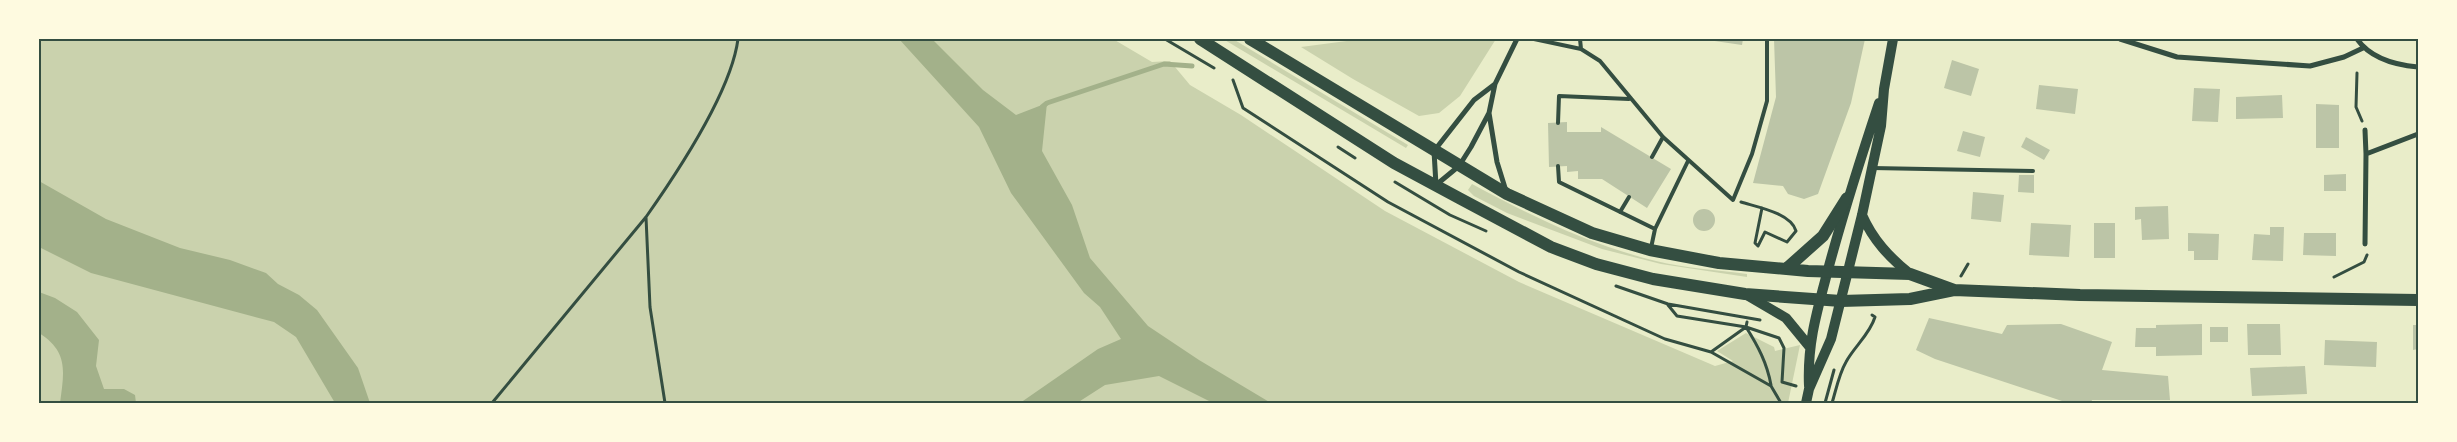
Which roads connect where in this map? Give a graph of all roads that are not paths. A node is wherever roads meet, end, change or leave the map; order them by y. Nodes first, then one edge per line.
1 (1200, 39) edge
2 (1250, 39) edge
3 (1516, 39) edge
4 (1534, 39) edge
5 (1580, 39) edge
6 (1767, 39) edge
7 (1893, 39) edge
8 (2120, 39) edge
9 (2357, 39) edge
10 (2363, 48) junction
11 (1580, 49) junction
12 (2418, 67) edge
13 (1495, 84) junction
14 (1884, 89) junction
15 (1629, 98) junction
16 (1489, 113) junction
17 (1558, 123) dead end
18 (2365, 130) dead end
19 (2418, 134) edge
20 (1663, 137) junction
21 (1434, 151) junction
22 (2366, 154) junction
23 (1652, 157) dead end
24 (1688, 161) junction
25 (1459, 166) junction
26 (1558, 166) dead end
27 (1872, 168) junction
28 (2033, 171) dead end
29 (1436, 186) junction
30 (1507, 194) junction
31 (1629, 197) dead end
32 (1847, 198) junction
33 (1620, 212) junction
34 (1862, 215) junction
35 (1655, 229) junction
36 (2365, 244) dead end
37 (1650, 250) junction
38 (1786, 269) junction
39 (1828, 271) junction
40 (1848, 272) junction
41 (1910, 274) junction
42 (1954, 290) junction
43 (1745, 294) junction
44 (1820, 300) junction
45 (2418, 300) edge
46 (1841, 301) junction
47 (1809, 346) junction
48 (1809, 389) junction
49 (1806, 403) edge

1 - 29 main road
2 - 21 main road
3 - 13 street
4 - 11 lane
5 - 11 lane
6 - 24 lane
7 - 14 main road
8 - 10 street
9 - 10 street
10 - 12 street
11 - 15 lane
13 - 16 street
13 - 21 street
14 - 27 main road
14 - 32 main road
15 - 17 lane
15 - 20 lane
16 - 25 street
16 - 30 street
18 - 22 street
19 - 22 street
20 - 23 lane
20 - 24 lane
21 - 25 main road
21 - 29 street
22 - 36 street
24 - 35 lane
25 - 29 street
25 - 30 main road
26 - 33 lane
27 - 28 lane
27 - 34 main road
29 - 43 main road
30 - 37 main road
31 - 33 lane
32 - 38 main road
32 - 39 main road
33 - 35 lane
34 - 40 main road
34 - 41 main road
35 - 37 lane
37 - 38 main road
38 - 39 main road
39 - 40 main road
39 - 44 main road
40 - 41 main road
40 - 46 main road
41 - 42 main road
42 - 45 main road
42 - 46 main road
43 - 44 main road
43 - 47 main road
44 - 46 main road
44 - 47 main road
46 - 48 main road
47 - 48 main road
48 - 49 main road

